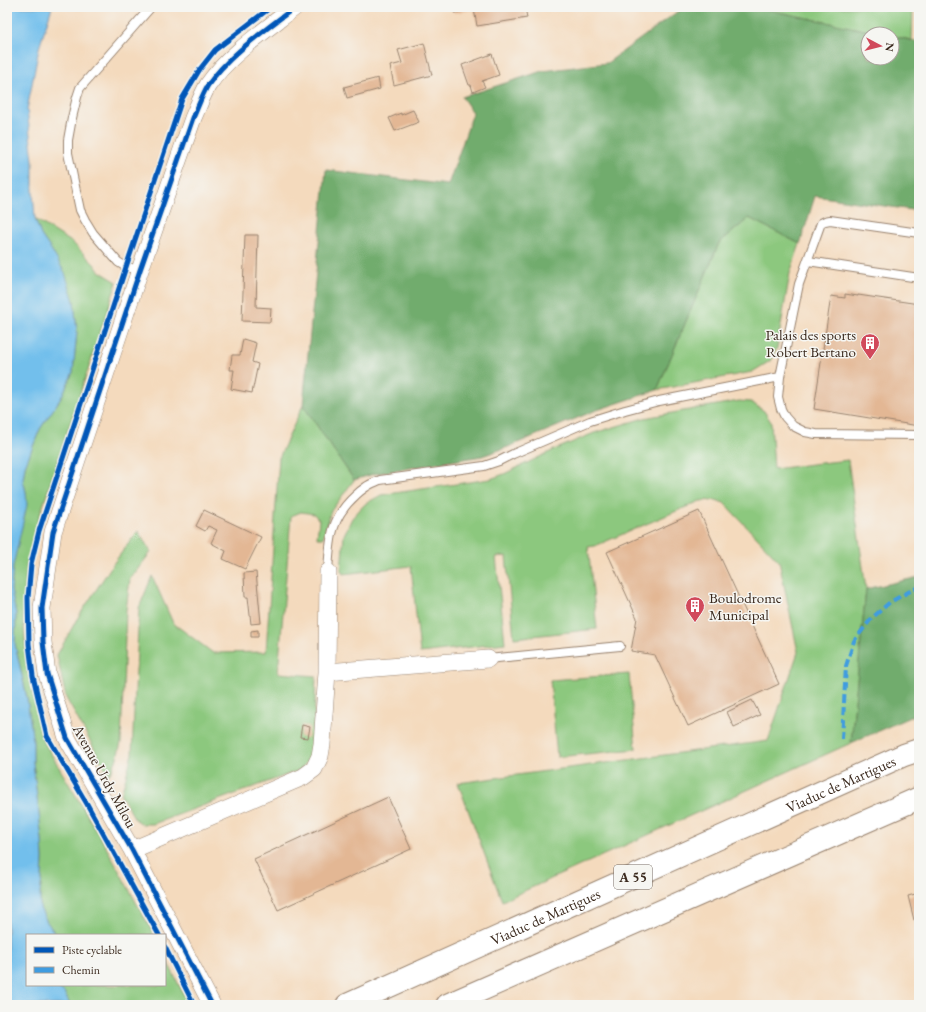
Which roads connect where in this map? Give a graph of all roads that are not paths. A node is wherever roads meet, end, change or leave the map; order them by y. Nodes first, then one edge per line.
1 (151, 7) edge
2 (295, 7) edge
3 (919, 233) edge
4 (808, 261) junction
5 (140, 270) junction
6 (919, 278) edge
7 (780, 378) junction
8 (919, 436) edge
9 (328, 572) joint
10 (620, 646) dead end
11 (488, 659) joint
12 (327, 672) junction
13 (914, 750) edge
14 (919, 798) edge
15 (132, 850) junction
16 (212, 1005) edge
17 (347, 1005) edge
18 (447, 1005) edge

1 - 5 lane
2 - 5 street, Avenue Urdy Milou
3 - 4 lane
4 - 6 lane
4 - 7 lane
5 - 15 street, Avenue Urdy Milou
7 - 8 lane
7 - 9 lane
9 - 12 street
10 - 11 lane
11 - 12 street
12 - 15 street
13 - 17 highway, Viaduc de Martigues / A 55
14 - 18 highway
15 - 16 street, Avenue Urdy Milou

